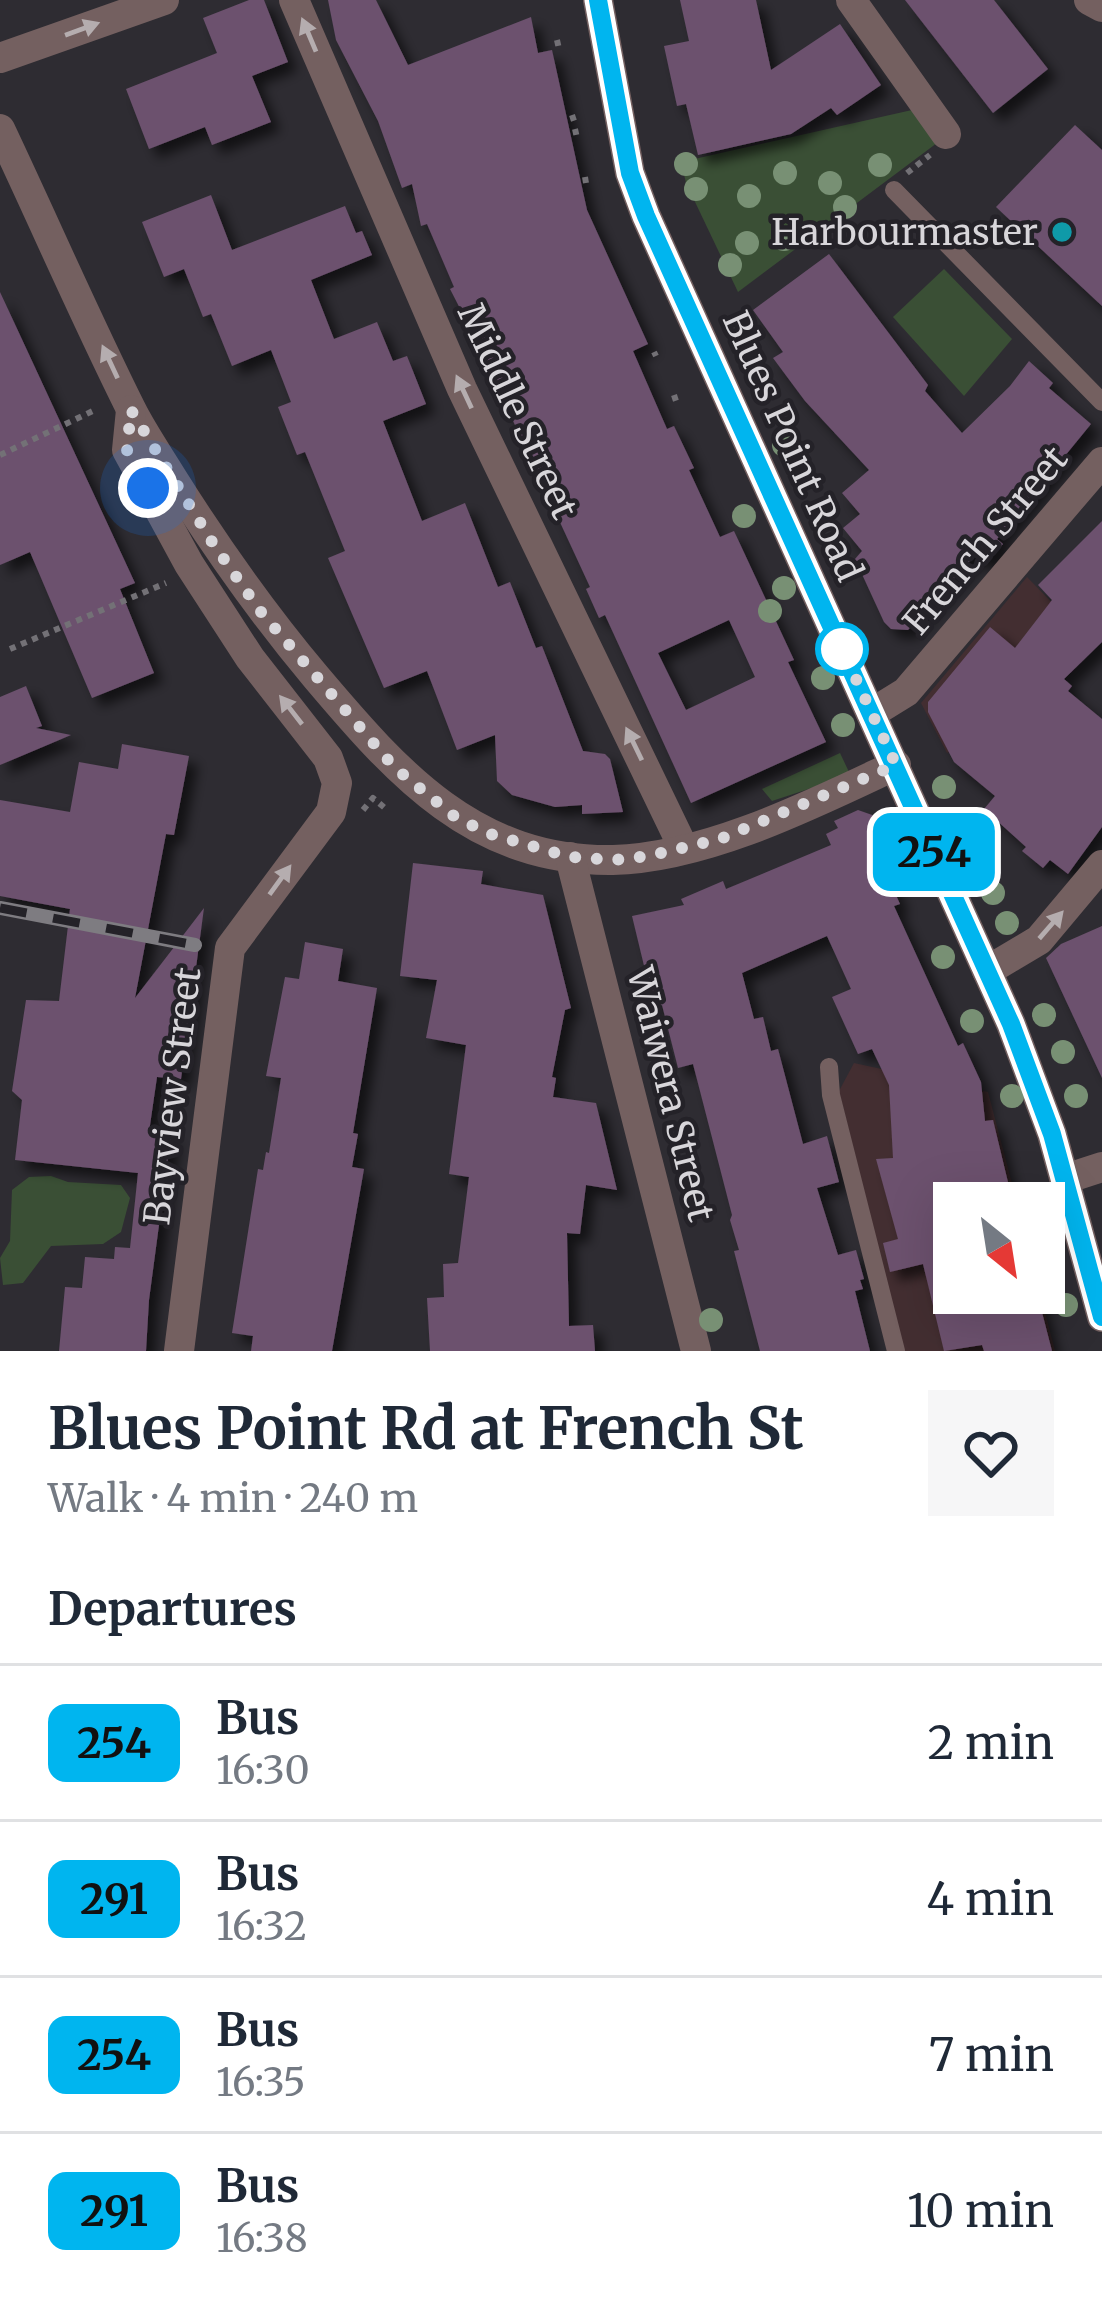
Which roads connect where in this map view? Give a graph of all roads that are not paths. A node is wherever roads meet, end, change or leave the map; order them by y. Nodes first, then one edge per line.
1 (164, 0) edge
2 (294, 0) edge
3 (598, 0) edge
4 (850, 0) edge
5 (1089, 0) edge
6 (1102, 7) edge
7 (0, 58) edge
8 (0, 129) edge
9 (946, 134) road end
10 (894, 190) road end
11 (1102, 403) edge
12 (131, 410) junction
13 (1102, 461) edge
14 (872, 713) junction
15 (896, 765) junction
16 (684, 849) junction
17 (570, 857) junction
18 (1102, 865) edge
19 (987, 971) junction
20 (829, 1067) dead end
21 (1102, 1167) edge
22 (1065, 1179) junction
23 (1102, 1317) edge
24 (179, 1351) edge
25 (696, 1351) edge
26 (896, 1351) edge

7 -> 1 street
16 -> 2 street, Middle Street
3 - 14 street, Blues Point Road
4 - 9 street
5 - 6 street
12 -> 8 street
10 - 11 lane
12 - 17 street
24 -> 12 street, Bayview Street
13 - 14 street, French Street
14 - 15 street, Blues Point Road
15 - 16 street
15 - 19 street, Blues Point Road
16 - 17 street
17 - 25 street, Waiwera Street
19 -> 18 street
19 - 22 street, Blues Point Road
20 - 26 lane
21 - 22 street
22 - 23 street, Blues Point Road

